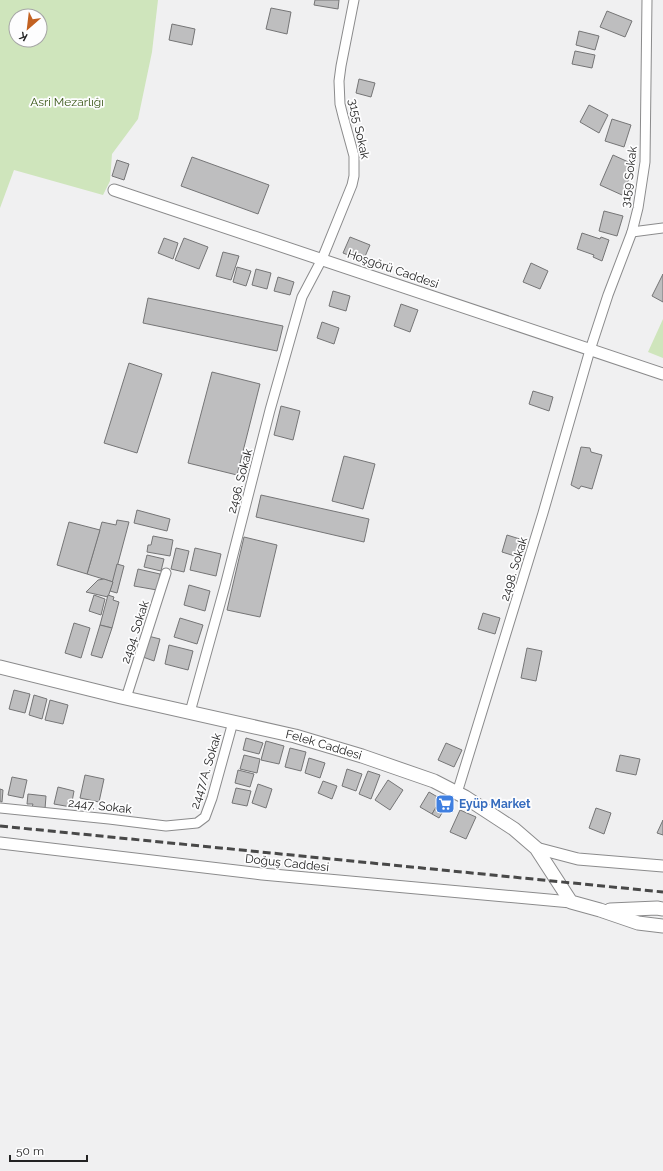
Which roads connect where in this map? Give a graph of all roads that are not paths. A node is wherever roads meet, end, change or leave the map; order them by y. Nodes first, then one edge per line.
1 (354, 0) edge
2 (647, 0) edge
3 (114, 190) dead end
4 (663, 228) edge
5 (632, 232) junction
6 (322, 259) junction
7 (590, 350) junction
8 (663, 374) edge
9 (166, 573) dead end
10 (0, 667) edge
11 (126, 698) junction
12 (190, 712) junction
13 (233, 722) junction
14 (457, 794) junction
15 (0, 808) edge
16 (197, 823) joint
17 (0, 843) edge
18 (536, 848) junction
19 (663, 866) edge
20 (571, 902) junction
21 (663, 909) edge
22 (600, 910) junction
23 (663, 926) edge

1 - 6 street, 3155 Sokak
2 - 5 street, 3159 Sokak
3 - 6 street, Hoşgörü Caddesi
4 - 5 street
5 - 7 street, 3159 Sokak
6 - 7 street, Hoşgörü Caddesi
6 - 12 street, 2496. Sokak
7 - 8 street, Hoşgörü Caddesi
7 - 14 street, 2498. Sokak
9 - 11 street, 2494. Sokak
10 - 11 main road, Felek Caddesi
11 - 12 main road, Felek Caddesi
12 - 13 main road, Felek Caddesi
13 - 14 main road, Felek Caddesi
13 - 16 street, 2447/A. Sokak
14 - 18 main road, Felek Caddesi
15 - 16 street, 2447. Sokak
17 - 20 street, Doğuş Caddesi
18 - 19 street
18 - 20 main road, Felek Caddesi
20 - 22 main road
21 - 22 main road
22 - 23 main road

